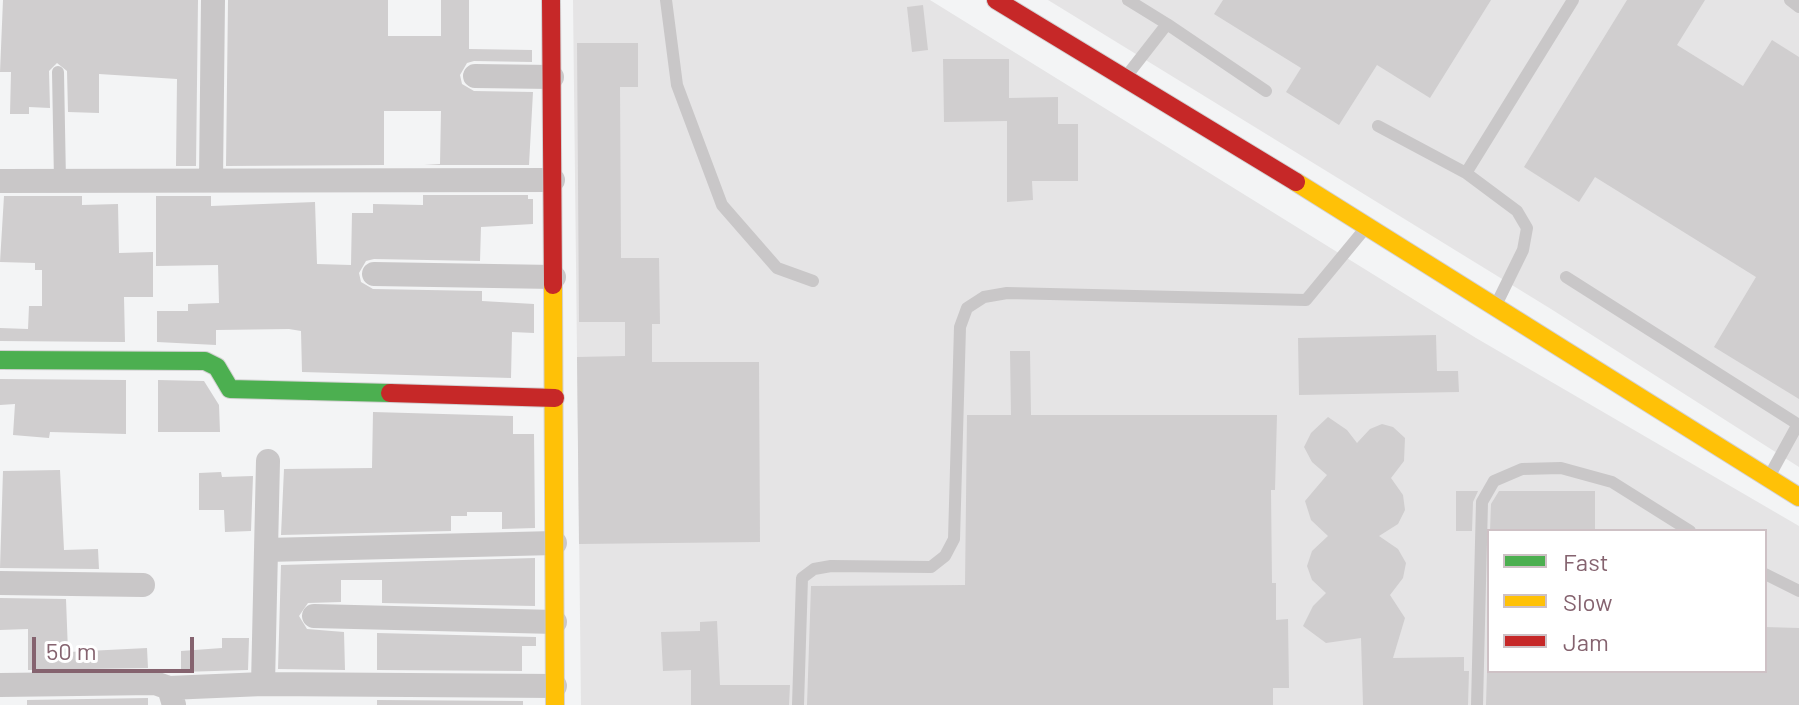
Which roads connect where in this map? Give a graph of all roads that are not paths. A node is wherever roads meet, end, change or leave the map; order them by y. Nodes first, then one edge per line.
1 (213, 0) edge
2 (551, 0) edge
3 (666, 0) edge
4 (996, 0) edge
5 (1128, 0) edge
6 (1573, 0) edge
7 (1790, 0) edge
8 (1799, 7) edge
9 (1167, 24) junction
10 (58, 72) dead end
11 (475, 76) dead end
12 (552, 77) junction
13 (1125, 78) junction
14 (1266, 91) dead end
15 (1378, 126) dead end
16 (1466, 173) junction
17 (211, 180) junction
18 (553, 180) junction
19 (0, 181) edge
20 (60, 181) junction
21 (1368, 225) junction
22 (374, 274) dead end
23 (554, 277) junction
24 (1566, 277) dead end
25 (813, 281) dead end
26 (1494, 307) junction
27 (0, 360) edge
28 (555, 398) junction
29 (1799, 424) edge
30 (268, 461) dead end
31 (1768, 477) junction
32 (1799, 497) edge
33 (1687, 529) edge
34 (555, 543) junction
35 (266, 550) junction
36 (1767, 575) edge
37 (0, 583) edge
38 (143, 585) dead end
39 (1799, 591) edge
40 (314, 616) dead end
41 (555, 622) junction
42 (263, 684) junction
43 (0, 685) edge
44 (172, 696) edge
45 (555, 696) edge
46 (798, 705) edge
47 (1477, 705) edge

1 - 17 street
2 - 12 street
3 - 25 lane
4 - 13 street
5 - 9 lane
6 - 16 lane
7 - 8 lane
9 - 13 lane
9 - 14 lane
10 - 20 lane
11 - 12 street
12 - 18 street
13 - 21 street
15 - 16 lane
16 - 26 lane
17 - 18 street
17 - 20 street
18 - 23 street
19 - 20 street
21 - 26 street
21 - 46 lane
22 - 23 street
23 - 28 street
24 - 29 lane
26 - 31 street
27 - 28 street
28 - 34 street
29 - 31 lane
30 - 35 street
31 - 32 street
33 - 47 lane
34 - 35 street
34 - 41 street
35 - 42 street
36 - 39 lane
37 - 38 street
40 - 41 street
41 - 45 street
42 - 44 street
42 - 45 street
43 - 44 street

